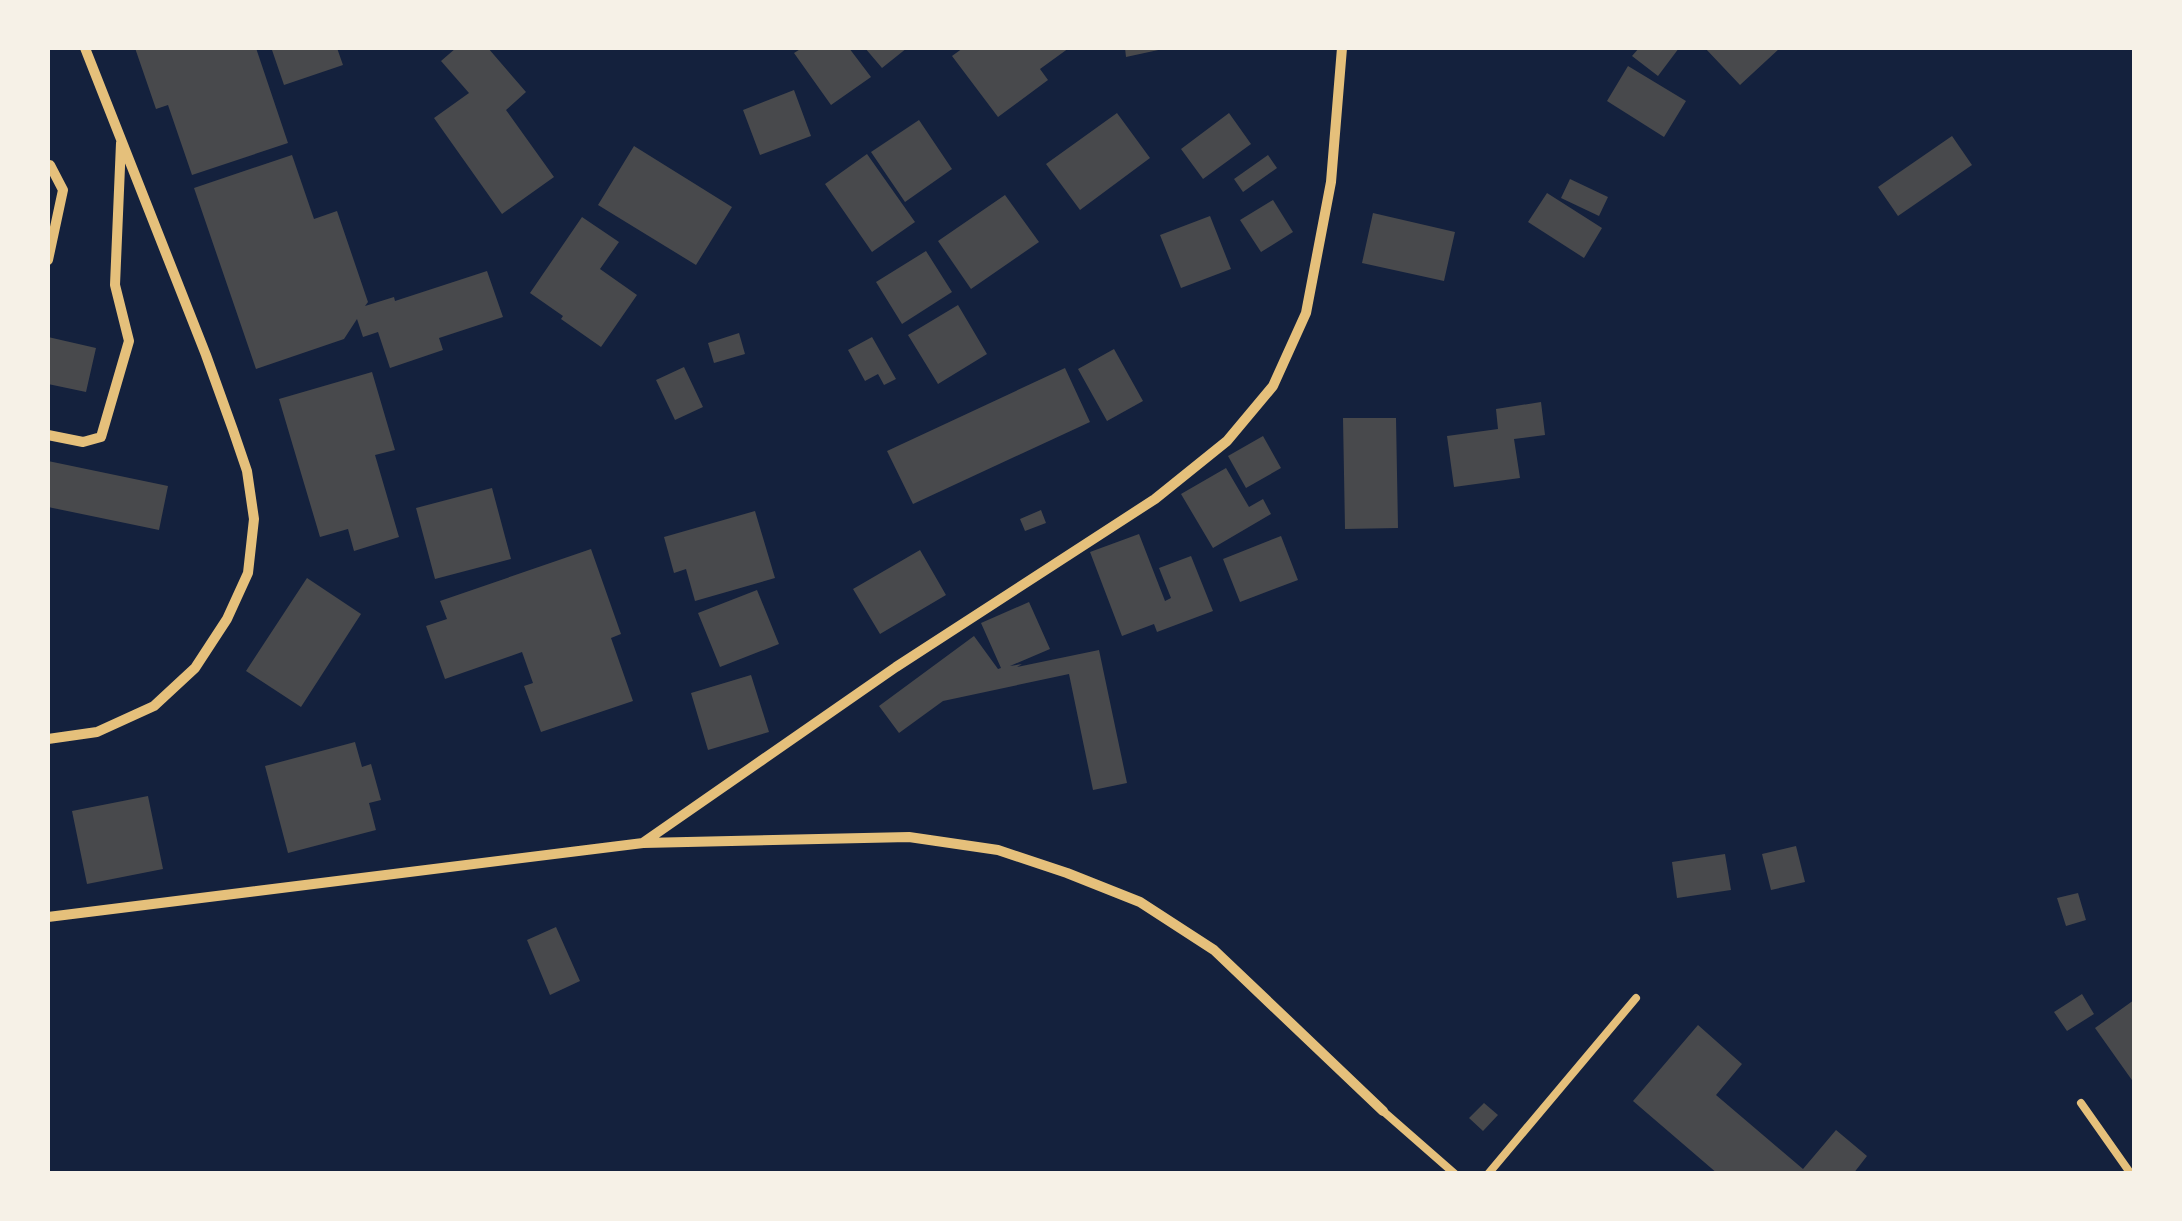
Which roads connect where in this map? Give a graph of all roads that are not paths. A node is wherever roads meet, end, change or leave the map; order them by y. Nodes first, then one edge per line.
1 (85, 48) edge
2 (1342, 48) edge
3 (121, 139) junction
4 (48, 165) edge
5 (48, 260) edge
6 (48, 435) edge
7 (48, 739) edge
8 (644, 842) junction
9 (48, 917) edge
10 (1636, 998) dead end
11 (2081, 1103) dead end
12 (1383, 1110) joint
13 (1455, 1174) edge
14 (1488, 1174) edge
15 (2131, 1174) edge

1 - 3 street
2 - 8 street
3 - 6 street
3 - 7 street
4 - 5 street
8 - 9 street
8 - 12 street
10 - 14 lane
11 - 15 lane
12 - 13 lane

